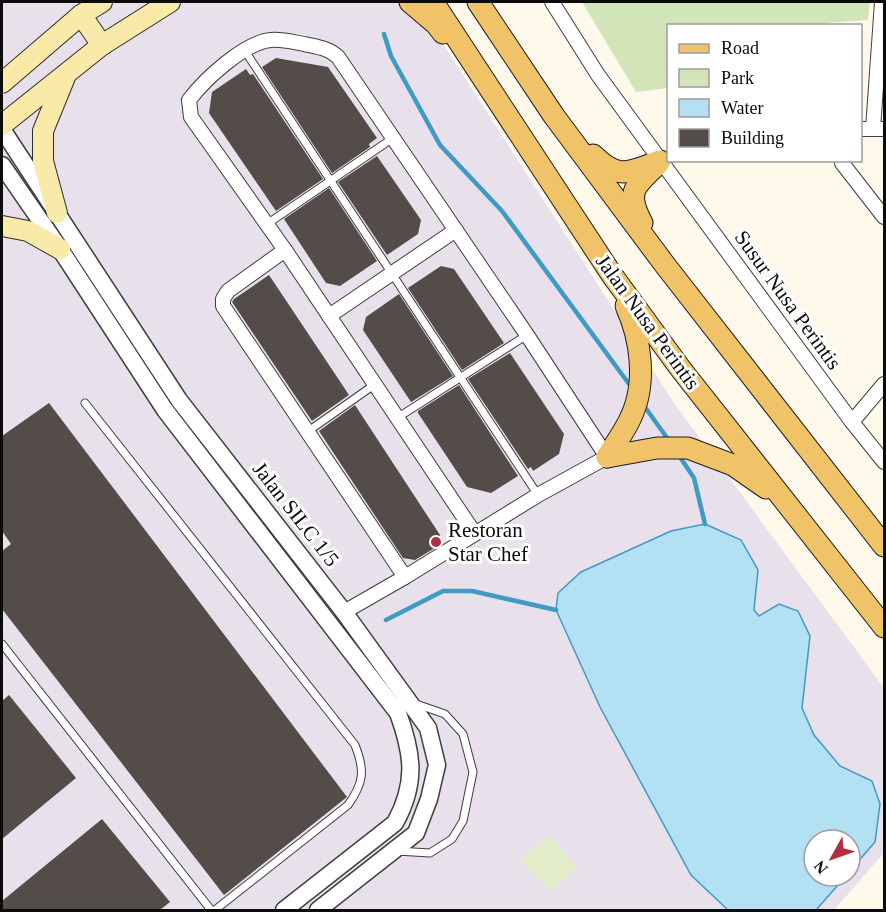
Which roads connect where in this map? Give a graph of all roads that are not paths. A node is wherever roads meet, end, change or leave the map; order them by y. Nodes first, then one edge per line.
1 (102, 2) edge
2 (167, 2) edge
3 (410, 2) edge
4 (433, 2) edge
5 (478, 2) edge
6 (552, 2) edge
7 (882, 2) edge
8 (81, 15) junction
9 (102, 45) junction
10 (245, 51) junction
11 (881, 52) edge
12 (67, 72) junction
13 (2, 83) edge
14 (497, 101) junction
15 (554, 116) junction
16 (2, 125) edge
17 (2, 129) edge
18 (873, 129) edge
19 (393, 138) junction
20 (664, 160) edge
21 (842, 163) dead end
22 (2, 165) edge
23 (331, 180) junction
24 (57, 213) junction
25 (885, 217) edge
26 (267, 224) junction
27 (2, 226) edge
28 (456, 230) junction
29 (60, 249) junction
30 (285, 250) junction
31 (664, 264) junction
32 (392, 273) junction
33 (612, 276) junction
34 (329, 316) junction
35 (526, 335) junction
36 (460, 377) junction
37 (885, 384) edge
38 (375, 385) junction
39 (85, 403) dead end
40 (397, 418) junction
41 (852, 422) junction
42 (307, 432) junction
43 (607, 457) junction
44 (885, 462) edge
45 (538, 495) junction
46 (785, 501) junction
47 (475, 534) junction
48 (885, 546) edge
49 (405, 577) junction
50 (344, 612) junction
51 (885, 627) edge
52 (2, 644) edge
53 (411, 703) junction
54 (394, 850) junction
55 (213, 910) edge
56 (284, 910) edge
57 (318, 910) edge

1 - 8 main road
2 - 9 main road
3 - 14 main road
4 - 14 main road, Jalan Nusa Perintis
5 - 15 main road
6 - 20 street, Susur Nusa Perintis
7 - 11 street
8 - 9 main road
8 - 13 main road
9 - 12 main road
10 - 19 street
10 - 23 lane
10 - 26 street
11 - 18 street
12 - 16 main road
12 - 24 main road
14 - 33 main road, Jalan Nusa Perintis
15 - 20 main road
15 - 31 main road
17 - 24 street, Jalan SILC 1/5
19 - 23 lane
19 - 28 street
20 - 31 main road
20 - 41 street, Susur Nusa Perintis
21 - 25 street
22 - 29 street, Jalan SILC 1/5
23 - 26 lane
23 - 32 lane
24 - 50 street, Jalan SILC 1/5
26 - 30 street
27 - 29 main road
28 - 32 street
28 - 35 street
29 - 56 street, Jalan SILC 1/5
30 - 34 street
30 - 42 street
31 - 48 main road
32 - 34 street
32 - 36 lane
33 - 43 main road
33 - 46 main road, Jalan Nusa Perintis
34 - 38 street
35 - 36 lane
35 - 43 street
36 - 40 lane
36 - 45 lane
37 - 41 street
38 - 40 street
38 - 42 lane
39 - 55 lane
40 - 47 street
41 - 44 street, Susur Nusa Perintis
42 - 49 street
43 - 45 street
43 - 46 main road
45 - 47 street
46 - 51 main road, Jalan Nusa Perintis
47 - 49 street
49 - 50 street
50 - 53 street, Jalan SILC 1/5
52 - 55 lane
53 - 54 street, Jalan SILC 1/5
53 - 54 lane
54 - 57 street, Jalan SILC 1/5

